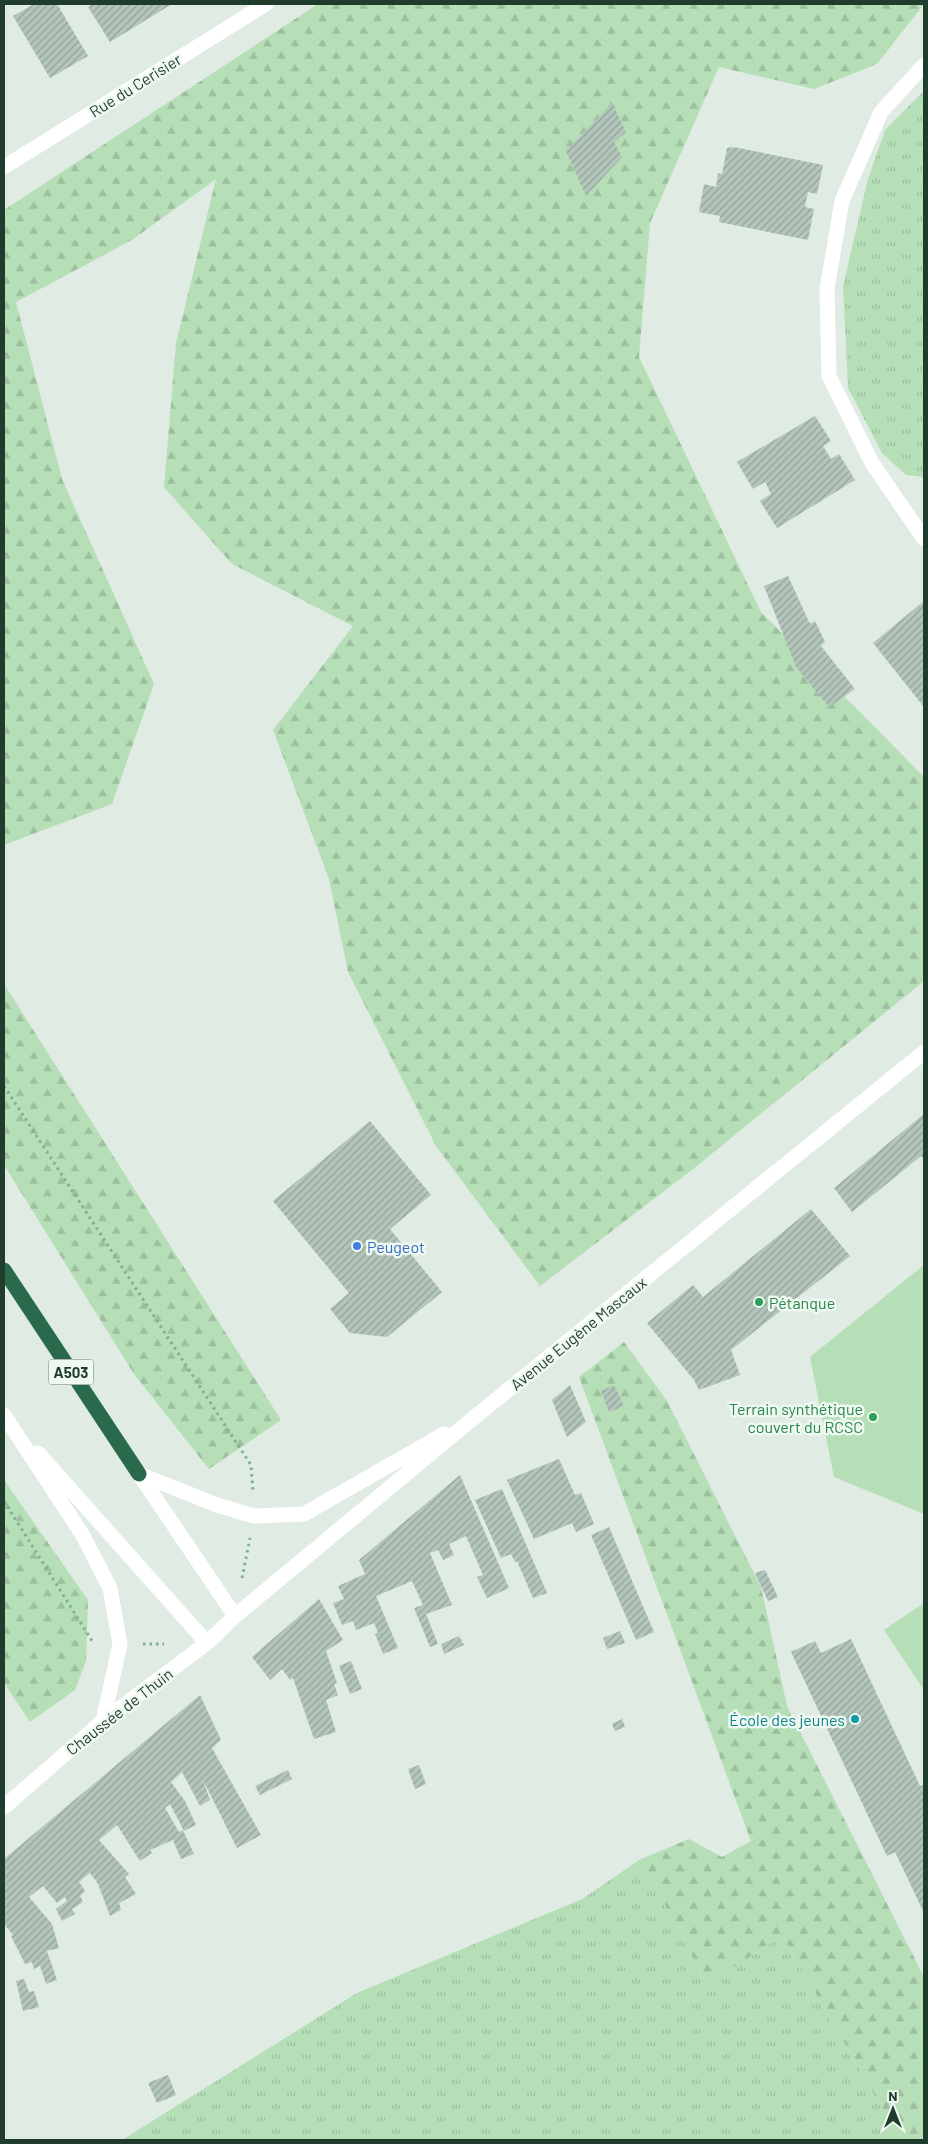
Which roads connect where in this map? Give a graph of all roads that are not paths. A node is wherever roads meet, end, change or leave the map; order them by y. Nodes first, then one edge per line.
1 (266, 4) edge
2 (924, 65) edge
3 (4, 167) edge
4 (924, 539) edge
5 (924, 1052) edge
6 (4, 1270) edge
7 (4, 1415) edge
8 (476, 1416) junction
9 (139, 1474) junction
10 (235, 1616) junction
11 (206, 1643) junction
12 (103, 1721) junction
13 (4, 1808) edge

1 - 3 main road, Rue du Cerisier
2 - 4 main road
5 - 8 main road, Avenue Eugène Mascaux
6 - 9 highway, A503
7 - 11 main road
7 - 12 main road
8 - 9 main road
8 - 10 main road, Avenue Eugène Mascaux
9 - 10 main road, A503
10 - 11 main road, Chaussée de Thuin
11 - 12 main road, Chaussée de Thuin
12 - 13 main road, Chaussée de Thuin

